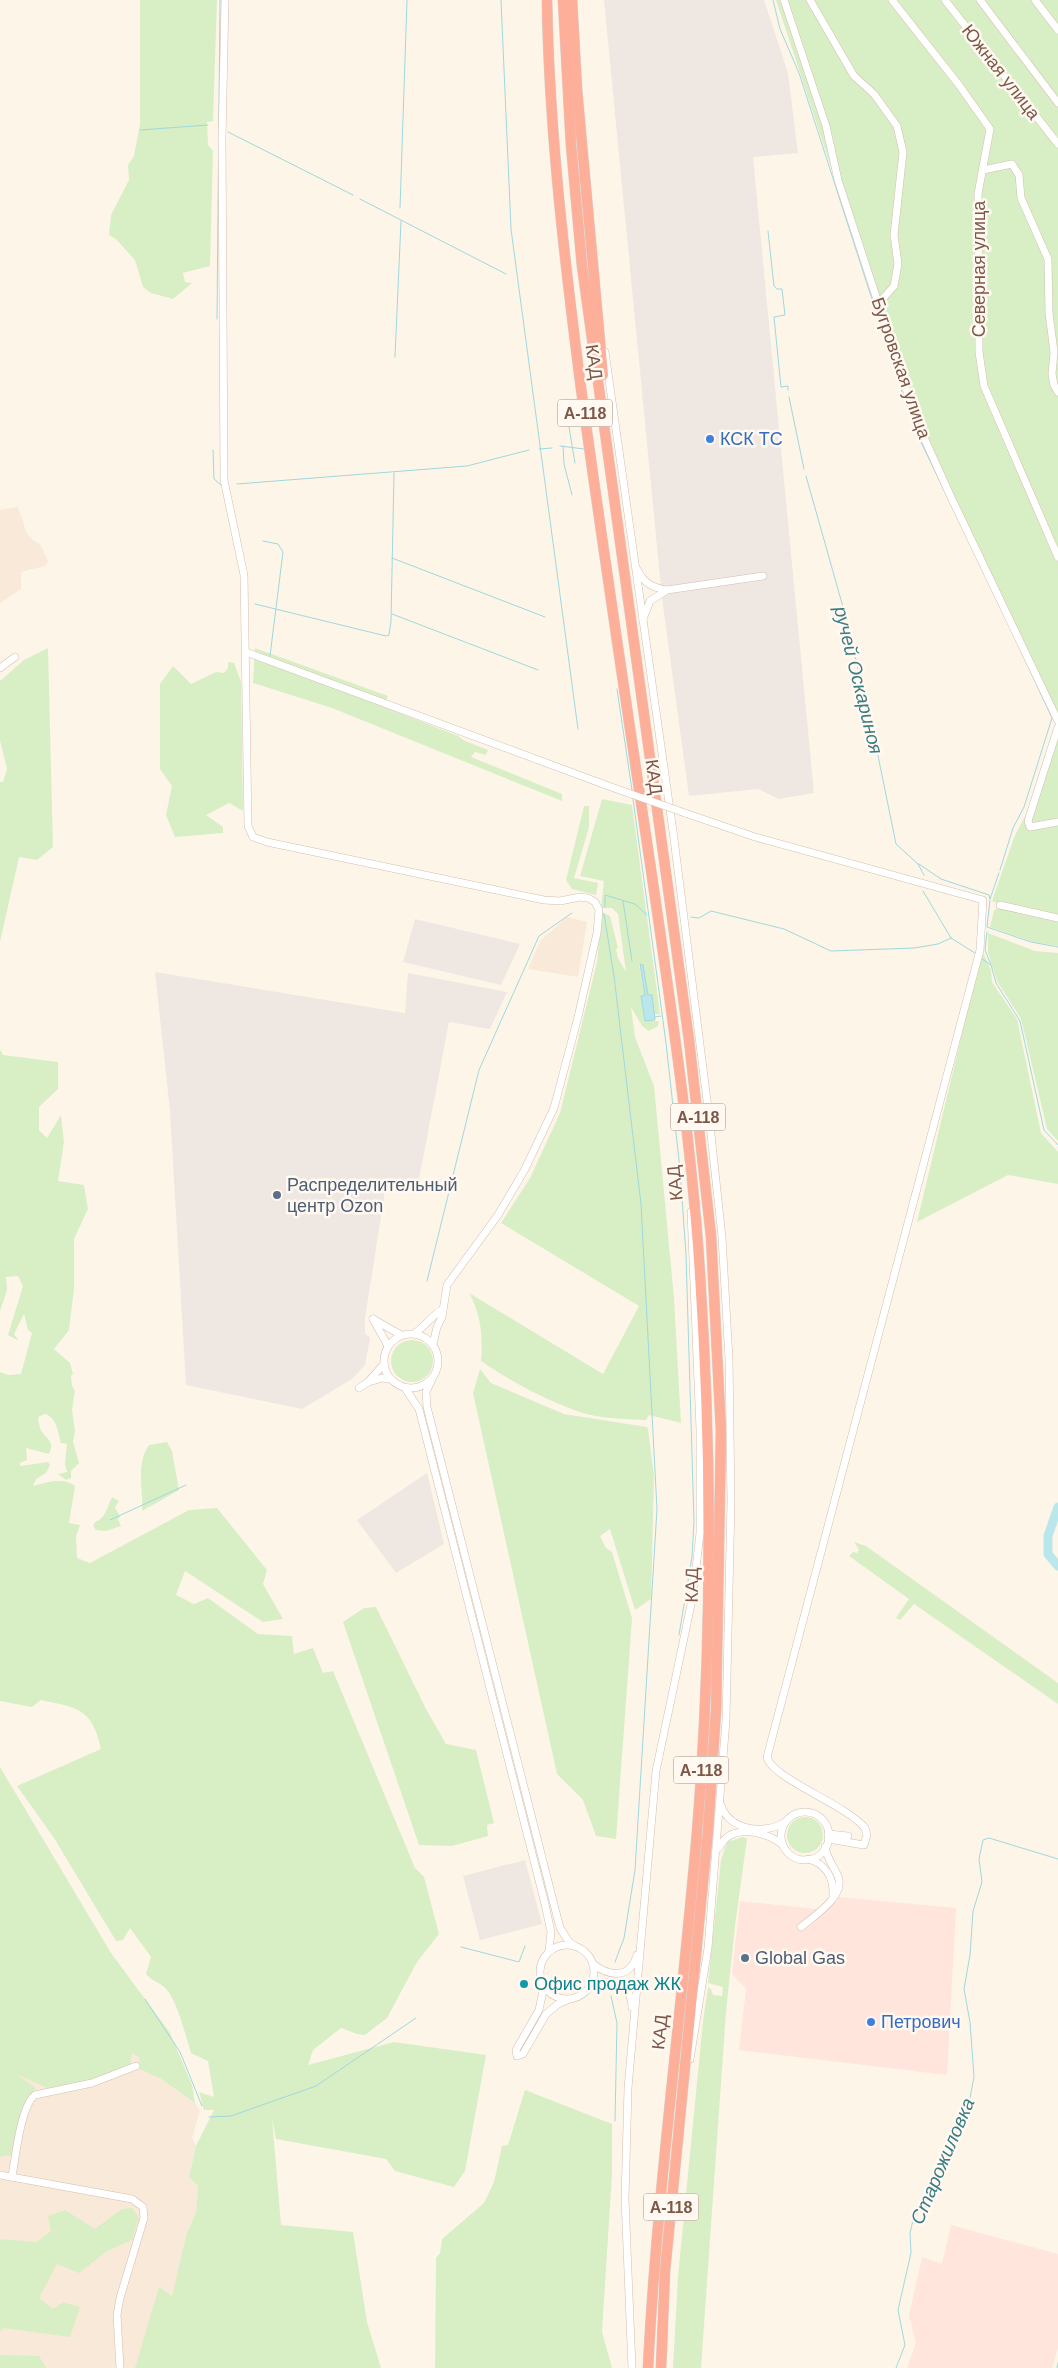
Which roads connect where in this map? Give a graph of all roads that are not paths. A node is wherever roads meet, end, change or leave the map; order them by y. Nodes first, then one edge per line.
1 (225, 0) edge
2 (547, 0) edge
3 (563, 0) edge
4 (572, 0) edge
5 (784, 0) edge
6 (810, 0) edge
7 (892, 0) edge
8 (945, 0) edge
9 (980, 0) edge
10 (1035, 0) edge
11 (1058, 30) edge
12 (1058, 103) edge
13 (1058, 144) edge
14 (983, 170) junction
15 (597, 297) junction
16 (878, 304) junction
17 (1058, 392) edge
18 (604, 427) junction
19 (1058, 557) edge
20 (634, 561) junction
21 (763, 576) dead end
22 (667, 590) junction
23 (643, 626) junction
24 (246, 652) junction
25 (15, 657) dead end
26 (0, 668) edge
27 (1058, 721) edge
28 (1058, 727) edge
29 (1058, 822) edge
30 (1000, 905) dead end
31 (1058, 918) edge
32 (690, 1170) junction
33 (442, 1310) junction
34 (414, 1333) junction
35 (400, 1335) junction
36 (433, 1344) junction
37 (388, 1346) junction
38 (384, 1364) junction
39 (390, 1379) junction
40 (432, 1379) junction
41 (368, 1382) junction
42 (359, 1388) dead end
43 (405, 1388) junction
44 (720, 1802) junction
45 (785, 1821) junction
46 (848, 1836) dead end
47 (828, 1837) junction
48 (783, 1845) junction
49 (826, 1847) junction
50 (716, 1856) junction
51 (808, 1859) junction
52 (833, 1896) junction
53 (801, 1927) dead end
54 (640, 1943) junction
55 (575, 1946) junction
56 (549, 1951) junction
57 (593, 1964) junction
58 (544, 1986) junction
59 (590, 1987) junction
60 (571, 1999) junction
61 (633, 2028) junction
62 (136, 2066) dead end
63 (679, 2127) junction
64 (0, 2175) edge
65 (12, 2177) junction
66 (120, 2368) edge
67 (632, 2368) edge
68 (648, 2368) edge
69 (661, 2368) edge

1 - 24 street
2 - 32 highway, КАД / А-118
3 - 18 highway, КАД / А-118
4 - 15 highway
5 - 16 street, Бугровская улица
6 - 16 street
7 - 14 street, Северная улица
8 - 13 street, Южная улица
9 - 12 street
10 - 11 street
14 - 17 street
14 - 19 street, Северная улица
15 - 18 highway
15 - 20 street
16 - 27 street, Бугровская улица
18 - 63 highway, КАД / А-118
20 - 22 street
20 - 23 street
21 - 22 street
22 - 23 street
23 - 44 street
24 - 33 street
24 - 47 street, bridge
25 - 26 street
28 - 29 street
30 - 31 street
32 - 54 street
32 - 68 highway, КАД / А-118
33 - 34 street
33 - 36 street
34 - 35 street
34 - 36 street
35 - 37 street
35 - 37 street
36 - 40 street
37 - 38 street
38 - 39 street
38 - 41 street
39 - 41 street
39 - 43 street
40 - 43 street
40 - 55 street
41 - 42 street
43 - 56 street
44 - 45 street
44 - 50 street
45 - 47 street
45 - 48 street
46 - 47 street
47 - 49 street
48 - 50 street
48 - 51 street
49 - 51 street
49 - 52 street
50 - 63 street
51 - 52 street
52 - 53 street
54 - 57 street
54 - 61 street
55 - 56 street
55 - 57 street
56 - 58 street
57 - 59 street
58 - 60 street
58 - 60 street
59 - 60 street
59 - 61 street
61 - 67 street
62 - 65 street
63 - 69 highway, КАД / А-118
64 - 65 street
65 - 66 street

